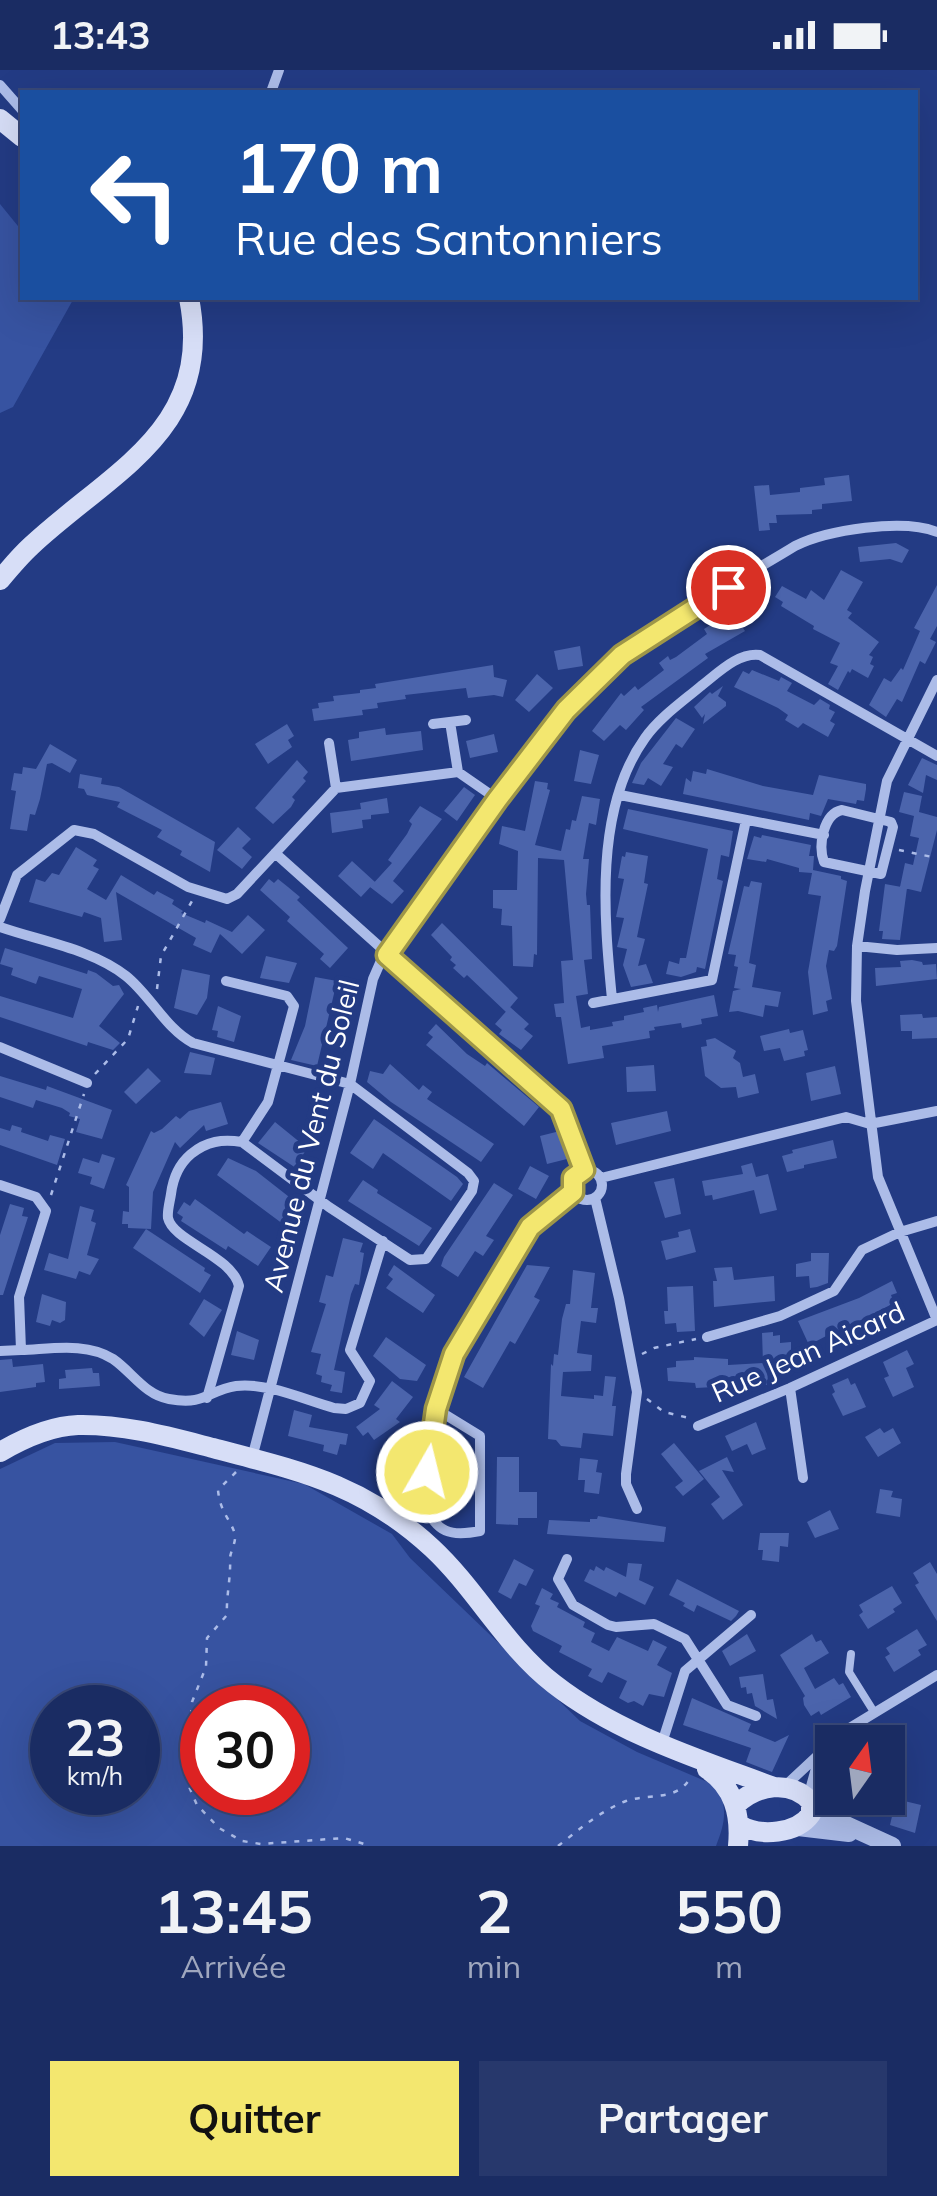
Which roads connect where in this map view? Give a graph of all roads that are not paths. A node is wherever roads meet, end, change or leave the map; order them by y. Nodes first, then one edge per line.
1 (0, 85) edge
2 (20, 108) edge
3 (0, 119) edge
4 (20, 135) edge
5 (189, 300) edge
6 (937, 532) edge
7 (0, 580) edge
8 (937, 680) edge
9 (466, 720) dead end
10 (450, 722) junction
11 (432, 724) dead end
12 (906, 738) junction
13 (329, 743) dead end
14 (937, 756) edge
15 (458, 772) junction
16 (336, 788) junction
17 (620, 796) junction
18 (497, 800) junction
19 (879, 818) junction
20 (746, 820) junction
21 (824, 834) junction
22 (275, 854) junction
23 (868, 874) junction
24 (0, 919) edge
25 (0, 927) edge
26 (858, 946) junction
27 (937, 948) edge
28 (387, 955) junction
29 (226, 981) dead end
30 (612, 999) junction
31 (593, 1002) dead end
32 (0, 1047) edge
33 (278, 1066) junction
34 (87, 1083) road end
35 (350, 1084) junction
36 (937, 1110) edge
37 (870, 1124) junction
38 (242, 1142) junction
39 (584, 1170) junction
40 (600, 1178) junction
41 (0, 1185) edge
42 (573, 1192) junction
43 (595, 1198) junction
44 (319, 1200) junction
45 (937, 1221) edge
46 (900, 1232) junction
47 (384, 1241) junction
48 (937, 1320) edge
49 (707, 1337) road end
50 (22, 1350) junction
51 (0, 1351) edge
52 (790, 1388) junction
53 (270, 1391) junction
54 (207, 1398) junction
55 (436, 1409) junction
56 (698, 1426) road end
57 (0, 1452) edge
58 (252, 1458) junction
59 (803, 1478) dead end
60 (637, 1509) dead end
61 (567, 1559) dead end
62 (750, 1615) dead end
63 (851, 1654) dead end
64 (698, 1658) junction
65 (937, 1675) edge
66 (874, 1712) junction
67 (756, 1716) dead end
68 (855, 1725) edge
69 (662, 1743) junction
70 (815, 1755) edge
71 (698, 1761) junction
72 (815, 1778) edge
73 (779, 1788) junction
74 (809, 1803) junction
75 (738, 1826) edge
76 (798, 1827) junction
77 (869, 1837) junction
78 (755, 1839) edge
79 (892, 1846) edge

1 - 2 street
3 - 4 main road
5 - 7 main road
6 - 18 street, Avenue du Vent du Soleil
8 - 12 street
9 - 10 street
10 - 11 street
10 - 15 street
12 - 14 street
12 - 17 street
12 - 19 street
13 - 16 street
15 - 16 street
15 - 18 street
16 - 22 street
17 - 20 street
17 - 30 street
18 - 28 street, Avenue du Vent du Soleil
19 - 21 street
19 - 23 street
19 - 23 street
20 - 21 street
20 - 30 street
21 - 23 street
22 - 24 street
22 - 28 street
23 - 26 street
25 - 33 street
26 - 27 street
26 - 37 street
28 - 35 street, Avenue du Vent du Soleil
28 - 39 street
29 - 33 street
30 - 31 street
32 - 34 street
33 - 35 street
33 - 38 street
35 - 44 street, Avenue du Vent du Soleil
35 - 47 street
36 - 37 street
37 - 40 street
37 - 46 street
38 - 44 street
38 - 54 street
39 - 40 street
39 - 42 street
40 - 43 street
41 - 50 street
42 - 43 street
42 - 55 street
43 - 60 street
44 - 47 street
44 - 53 street, Avenue du Vent du Soleil
45 - 46 street
46 - 48 street
46 - 49 street
47 - 53 street
48 - 52 street, Rue Jean Aicard
50 - 51 street
50 - 54 street
52 - 56 street, Rue Jean Aicard
52 - 59 street
53 - 54 street
53 - 58 street, Avenue du Vent du Soleil
55 - 55 street
57 - 58 main road
58 - 69 main road
61 - 64 street
62 - 64 street
63 - 66 lane
64 - 67 street
64 - 69 street
65 - 66 street
66 - 68 street
69 - 71 main road
70 - 73 street
71 - 73 main road
71 - 75 main road
72 - 74 street
73 - 74 main road
73 - 75 main road
74 - 76 main road
74 - 77 street
75 - 78 main road
76 - 77 street
76 - 78 main road
77 - 79 street

